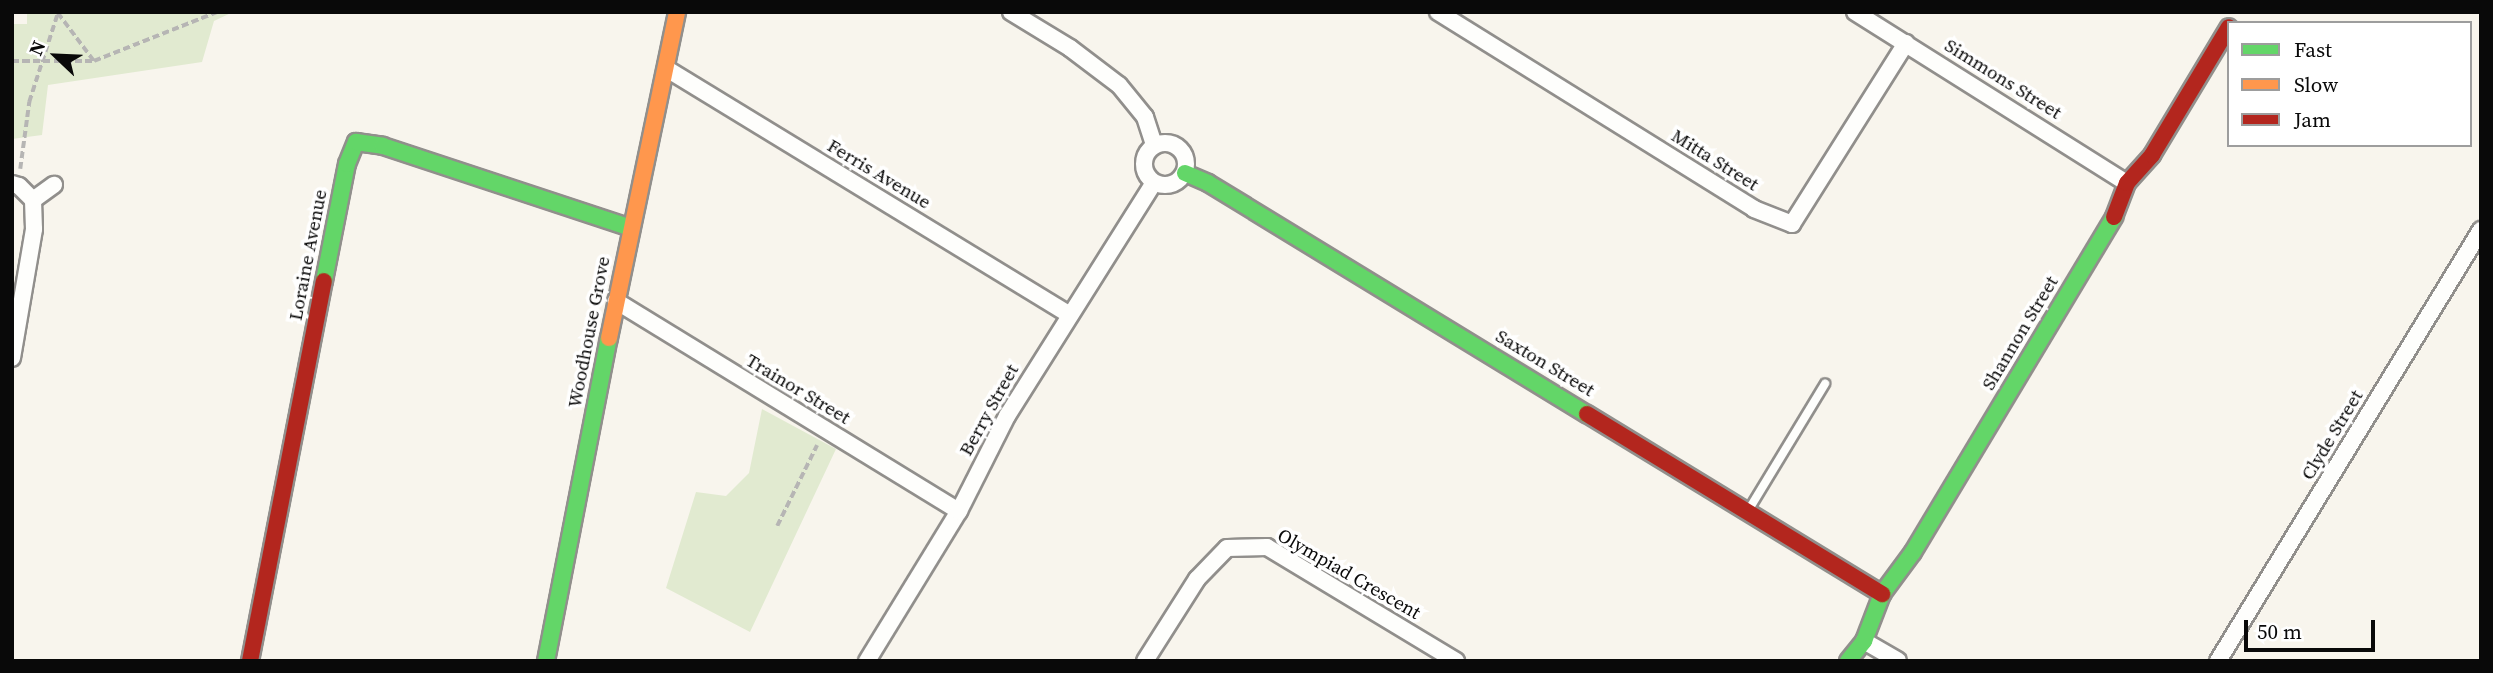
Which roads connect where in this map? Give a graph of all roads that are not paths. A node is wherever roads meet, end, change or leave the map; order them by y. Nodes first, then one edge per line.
1 (677, 12) edge
2 (1011, 12) edge
3 (1438, 12) edge
4 (1855, 12) edge
5 (2227, 30) edge
6 (1906, 43) junction
7 (667, 69) junction
8 (1154, 145) junction
9 (1185, 173) junction
10 (1154, 183) junction
11 (2127, 183) junction
12 (16, 185) edge
13 (54, 185) dead end
14 (33, 200) junction
15 (631, 228) junction
16 (2481, 230) edge
17 (615, 302) junction
18 (1070, 315) junction
19 (12, 358) edge
20 (1825, 384) dead end
21 (958, 511) junction
22 (1748, 511) junction
23 (1882, 594) junction
24 (1864, 640) junction
25 (250, 661) edge
26 (546, 661) edge
27 (867, 661) edge
28 (1145, 661) edge
29 (1456, 661) edge
30 (1848, 661) edge
31 (1898, 661) edge
32 (2218, 661) edge

1 - 7 street, Woodhouse Grove
2 - 8 street
3 - 6 street, Mitta Street
4 - 6 street, Simmons Street
5 - 11 street, Shannon Street
6 - 11 street, Simmons Street
7 - 15 street, Woodhouse Grove
7 - 18 street, Ferris Avenue
8 - 9 street
8 - 10 street
9 - 10 street
9 - 22 street, Saxton Street
10 - 18 street, Berry Street
11 - 23 street, Shannon Street
12 - 14 street
13 - 14 street
14 - 19 street
15 - 17 street, Woodhouse Grove
15 - 25 street, Loraine Avenue
16 - 32 street, Clyde Street
17 - 21 street, Trainor Street
17 - 26 street, Woodhouse Grove
18 - 21 street, Berry Street
20 - 22 lane
21 - 27 street, Berry Street
22 - 23 street, Saxton Street
23 - 24 street, Shannon Street
24 - 30 street, Shannon Street
24 - 31 street
28 - 29 street, Olympiad Crescent

